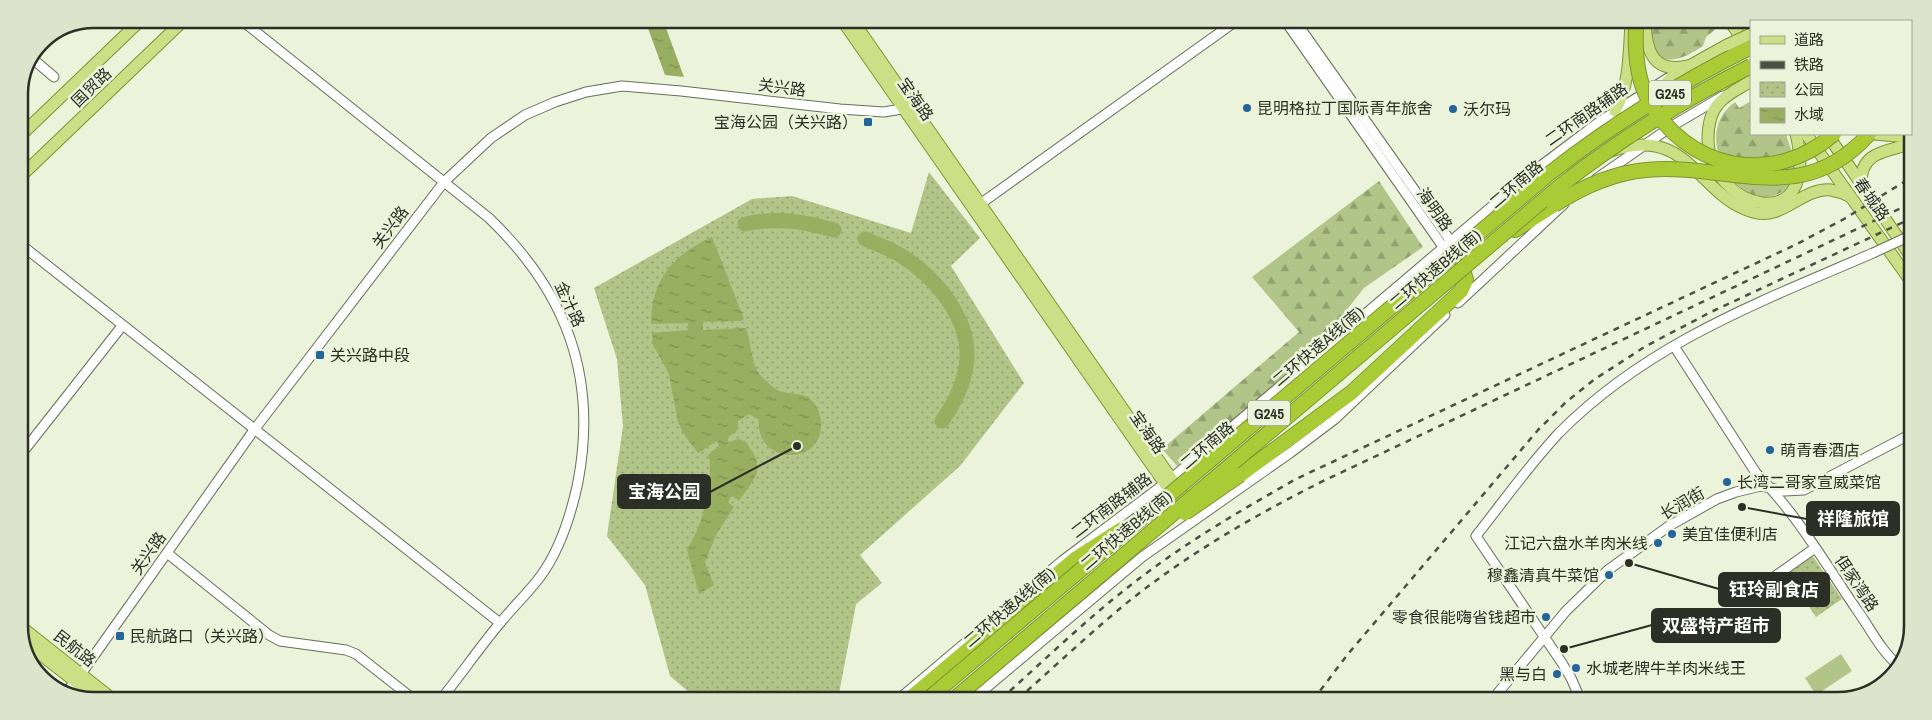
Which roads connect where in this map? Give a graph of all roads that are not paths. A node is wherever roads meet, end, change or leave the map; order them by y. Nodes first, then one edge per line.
1 (134, 27) edge
2 (177, 27) edge
3 (250, 27) edge
4 (847, 27) edge
5 (857, 27) edge
6 (1228, 27) edge
7 (1290, 27) edge
8 (1299, 27) edge
9 (1631, 27) edge
10 (1636, 27) edge
11 (1646, 27) edge
12 (1735, 27) edge
13 (1750, 34) edge
14 (1750, 49) edge
15 (1750, 50) edge
16 (1750, 52) edge
17 (1697, 61) junction
18 (36, 62) edge
19 (1744, 64) edge
20 (54, 77) dead end
21 (1749, 82) edge
22 (908, 108) junction
23 (1615, 111) junction
24 (1630, 118) junction
25 (28, 128) edge
26 (1796, 135) edge
27 (1807, 135) edge
28 (1828, 135) edge
29 (1833, 135) edge
30 (1868, 135) edge
31 (1886, 135) edge
32 (1904, 135) edge
33 (1642, 145) junction
34 (1904, 146) edge
35 (28, 169) edge
36 (1577, 170) junction
37 (444, 182) junction
38 (1861, 183) junction
39 (1849, 196) junction
40 (1420, 205) junction
41 (978, 206) junction
42 (1904, 239) edge
43 (1447, 245) junction
44 (1904, 246) edge
45 (28, 250) edge
46 (1461, 259) junction
47 (1904, 272) edge
48 (1476, 286) junction
49 (122, 326) junction
50 (1674, 346) junction
51 (254, 430) junction
52 (1904, 438) edge
53 (28, 444) edge
54 (1771, 487) junction
55 (1175, 489) junction
56 (1197, 518) junction
57 (1815, 548) junction
58 (167, 553) junction
59 (1103, 572) junction
60 (1772, 578) tunnel mouth
61 (500, 623) junction
62 (28, 633) edge
63 (1544, 638) junction
64 (31, 646) edge
65 (1894, 661) edge
66 (78, 678) junction
67 (70, 688) edge
68 (90, 692) edge
69 (102, 692) edge
70 (404, 692) edge
71 (447, 692) edge
72 (907, 692) edge
73 (917, 692) edge
74 (936, 692) edge
75 (940, 692) edge
76 (959, 692) edge
77 (960, 692) edge
78 (981, 692) edge
79 (1499, 692) edge
80 (1577, 692) edge

1 - 25 main road, 国贸路
2 - 35 main road, 国贸路
3 - 37 street, 金汁路
4 - 22 main road, 宝海路
5 - 22 main road, 宝海路
6 - 41 street
7 - 40 street, 海明路
8 - 40 street, 海明路
9 - 23 main road
10 - 29 highway, bridge
11 - 17 main road
12 - 14 main road
13 - 17 main road, bridge
15 - 74 highway, 二环快速A线(南), bridge
16 - 19 main road, 二环南路 / G245, bridge
17 - 23 street, 二环南路辅路
17 - 24 main road
18 - 20 street
19 - 24 main road, 二环南路 / G245
19 - 36 main road, 二环南路 / G245
19 - 46 highway, 二环快速B线(南), bridge
21 - 26 main road
21 - 33 street
22 - 37 street, 关兴路
22 - 41 main road, 宝海路
23 - 43 street, 二环南路辅路
24 - 46 main road, 二环南路 / G245
27 - 39 main road, 春城路
28 - 38 main road, 春城路
30 - 46 highway, bridge
31 - 32 main road
33 - 36 main road
33 - 39 main road
33 - 48 street
34 - 38 main road
36 - 46 main road, 二环南路 / G245
37 - 51 street, 关兴路
37 - 61 street, 金汁路
38 - 44 main road, 春城路
39 - 47 main road, 春城路
40 - 43 street, 海明路
41 - 55 main road, 宝海路
42 - 50 street, bridge
43 - 46 street, 海明路
43 - 55 street, 二环南路辅路
45 - 49 street
46 - 48 street, 海明路
46 - 55 main road, 二环南路 / G245
46 - 59 highway, 二环快速B线(南), bridge
46 - 59 highway, bridge
48 - 56 street
49 - 51 street
49 - 53 street
50 - 54 street, 佴家湾路
50 - 63 street
51 - 58 street, 关兴路
51 - 61 street
52 - 54 street, 长润街
54 - 57 street, 佴家湾路
54 - 63 street, 长润街
55 - 56 street
55 - 72 street, 二环南路辅路
55 - 73 highway
55 - 75 main road, 二环南路 / G245
55 - 76 main road, 二环南路 / G245
56 - 78 street
57 - 60 street
57 - 65 street, 佴家湾路
58 - 66 street, 关兴路
58 - 70 street
59 - 77 highway, 二环快速B线(南), bridge
61 - 71 street, 金汁路
62 - 66 main road, 民航路
63 - 79 street, 长润街
63 - 80 street
64 - 66 main road, 民航路
66 - 67 street, 关兴路
66 - 68 main road, 民航路
66 - 69 main road, 民航路

